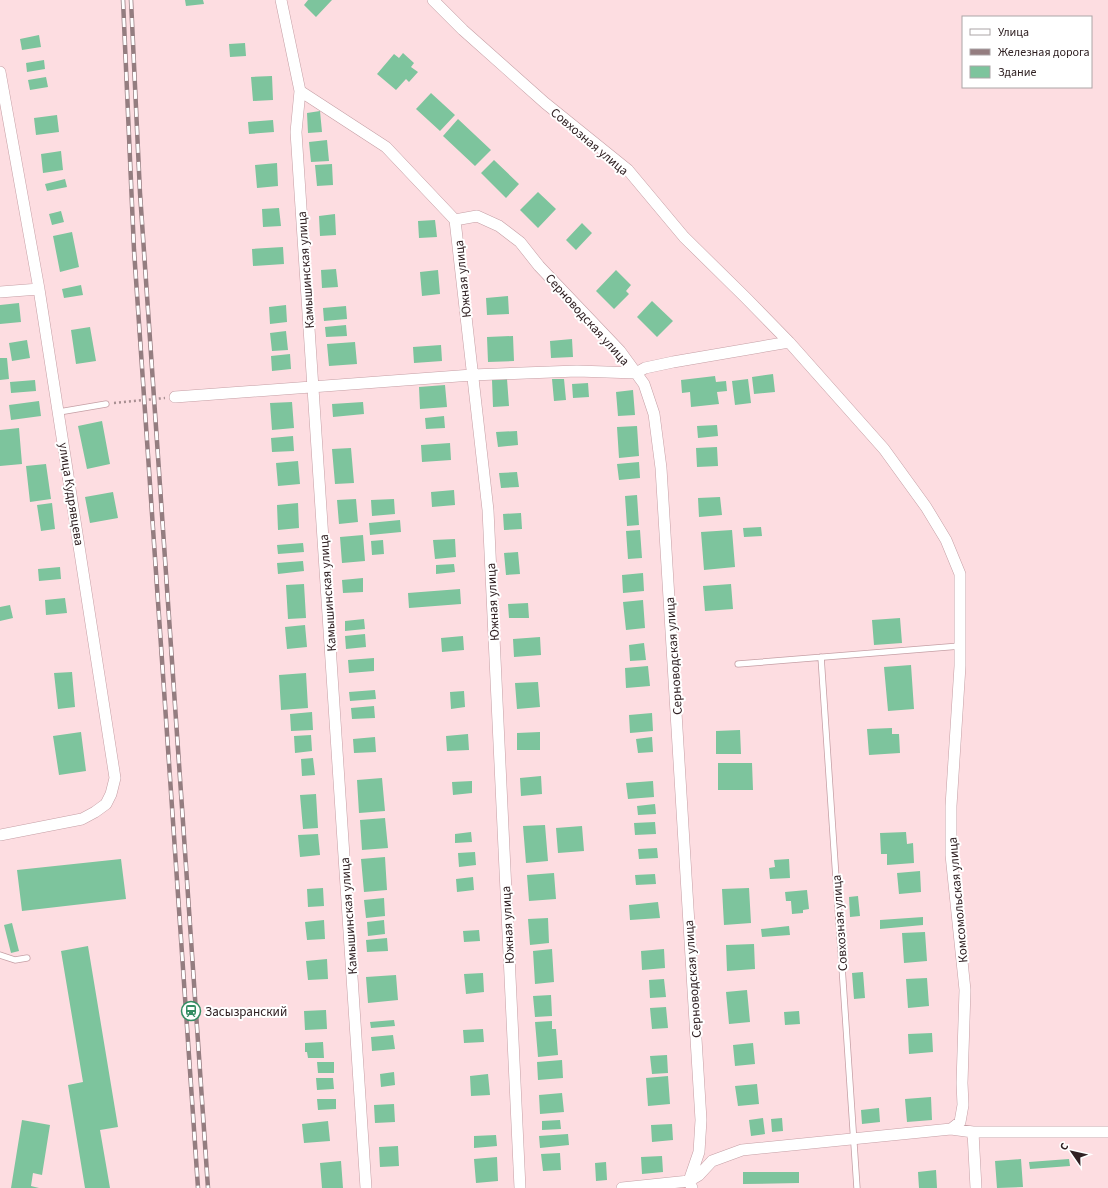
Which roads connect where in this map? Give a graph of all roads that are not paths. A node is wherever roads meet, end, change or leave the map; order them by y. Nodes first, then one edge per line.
1 (281, 0) edge
2 (433, 0) edge
3 (0, 72) edge
4 (300, 91) junction
5 (456, 220) junction
6 (39, 289) junction
7 (0, 292) edge
8 (789, 342) junction
9 (636, 373) junction
10 (472, 375) junction
11 (313, 387) junction
12 (175, 397) road end
13 (106, 404) road end
14 (59, 412) junction
15 (960, 646) junction
16 (821, 657) junction
17 (738, 664) dead end
18 (0, 836) edge
19 (0, 954) edge
20 (27, 958) dead end
21 (951, 1129) junction
22 (973, 1132) junction
23 (1108, 1132) edge
24 (854, 1139) junction
25 (691, 1185) edge
26 (366, 1188) edge
27 (520, 1188) edge
28 (622, 1188) edge
29 (857, 1188) edge
30 (976, 1188) edge

1 - 4 street, Камышинская улица
2 - 8 street, Совхозная улица
3 - 6 street, улица Кудрявцева
4 - 5 street
4 - 11 street, Камышинская улица
5 - 9 street, Серноводская улица
5 - 10 street, Южная улица
6 - 7 street
6 - 14 street, улица Кудрявцева
8 - 9 street
8 - 15 street, Совхозная улица
9 - 10 street
9 - 25 street, Серноводская улица
10 - 11 street
10 - 27 street, Южная улица
11 - 12 street
11 - 26 street, Камышинская улица
13 - 14 lane
14 - 18 street, улица Кудрявцева
15 - 16 lane
15 - 21 street, Комсомольская улица
16 - 17 lane
16 - 24 lane, Совхозная улица
19 - 20 lane
21 - 22 street
21 - 24 street
22 - 23 street
22 - 30 street
24 - 25 street
24 - 29 lane, Совхозная улица
25 - 28 street

